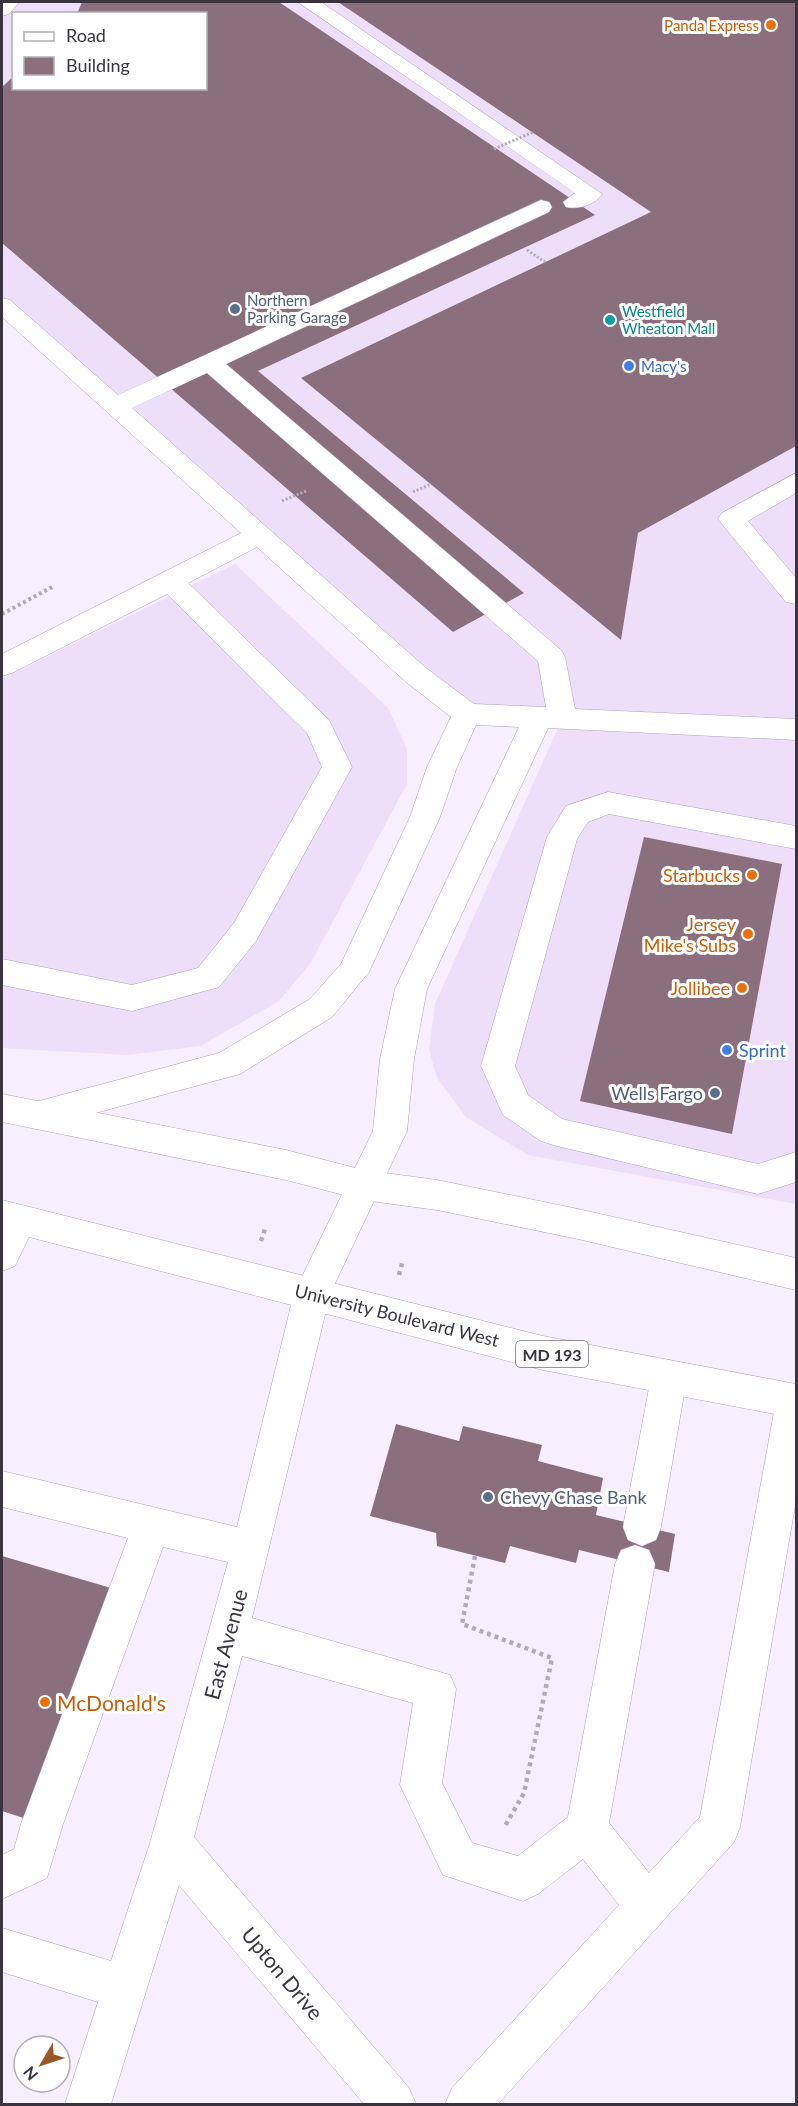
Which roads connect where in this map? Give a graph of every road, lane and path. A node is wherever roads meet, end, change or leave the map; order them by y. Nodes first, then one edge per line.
1 (9, 2) edge
2 (308, 2) edge
3 (2, 10) edge
4 (533, 132) dead end
5 (494, 149) dead end
6 (574, 202) dead end
7 (541, 207) dead end
8 (524, 248) dead end
9 (544, 262) dead end
10 (2, 305) edge
11 (209, 362) junction
12 (115, 406) junction
13 (796, 482) edge
14 (431, 484) dead end
15 (294, 495) dead end
16 (407, 495) dead end
17 (282, 501) dead end
18 (259, 535) junction
19 (170, 580) junction
20 (54, 586) dead end
21 (796, 595) edge
22 (2, 614) edge
23 (2, 666) edge
24 (467, 714) junction
25 (551, 719) junction
26 (796, 730) edge
27 (796, 838) edge
28 (2, 972) edge
29 (2, 1107) edge
30 (36, 1115) junction
31 (794, 1169) edge
32 (363, 1185) junction
33 (10, 1217) edge
34 (2, 1255) edge
35 (403, 1260) dead end
36 (796, 1274) edge
37 (397, 1281) dead end
38 (312, 1293) junction
39 (669, 1377) junction
40 (796, 1401) edge
41 (2, 1489) edge
42 (152, 1525) junction
43 (250, 1549) junction
44 (475, 1556) dead end
45 (229, 1632) junction
46 (587, 1829) junction
47 (171, 1843) junction
48 (482, 1866) junction
49 (2, 1877) edge
50 (647, 1905) junction
51 (2, 1950) edge
52 (126, 1988) junction
53 (88, 2104) edge
54 (393, 2104) edge
55 (468, 2104) edge

1 - 3 street
2 - 6 street
4 - 5 path, bridge
7 - 11 street
8 - 9 path
10 - 12 street
11 - 12 street
11 - 25 street
12 - 18 street
13 - 21 street
14 - 16 path
15 - 17 path
18 - 19 street
18 - 24 street
19 - 23 street
19 - 28 street
20 - 22 path
24 - 25 street
24 - 30 street
25 - 26 street
25 - 32 street, East Avenue
27 - 31 street
29 - 30 street
30 - 32 street
32 - 36 street
32 - 38 street, East Avenue
33 - 34 street
33 - 38 street, University Boulevard West / MD 193
35 - 37 path
38 - 39 street, University Boulevard West / MD 193
38 - 43 street, East Avenue
39 - 40 street, University Boulevard West / MD 193
39 - 46 street
40 - 50 street
41 - 42 street
42 - 43 street
42 - 49 street
43 - 45 street, East Avenue
44 - 48 path
45 - 47 street, East Avenue
45 - 48 street
46 - 48 street
46 - 50 street
47 - 52 street, East Avenue
47 - 54 street, Upton Drive
50 - 55 street
51 - 52 street
52 - 53 street, East Avenue

